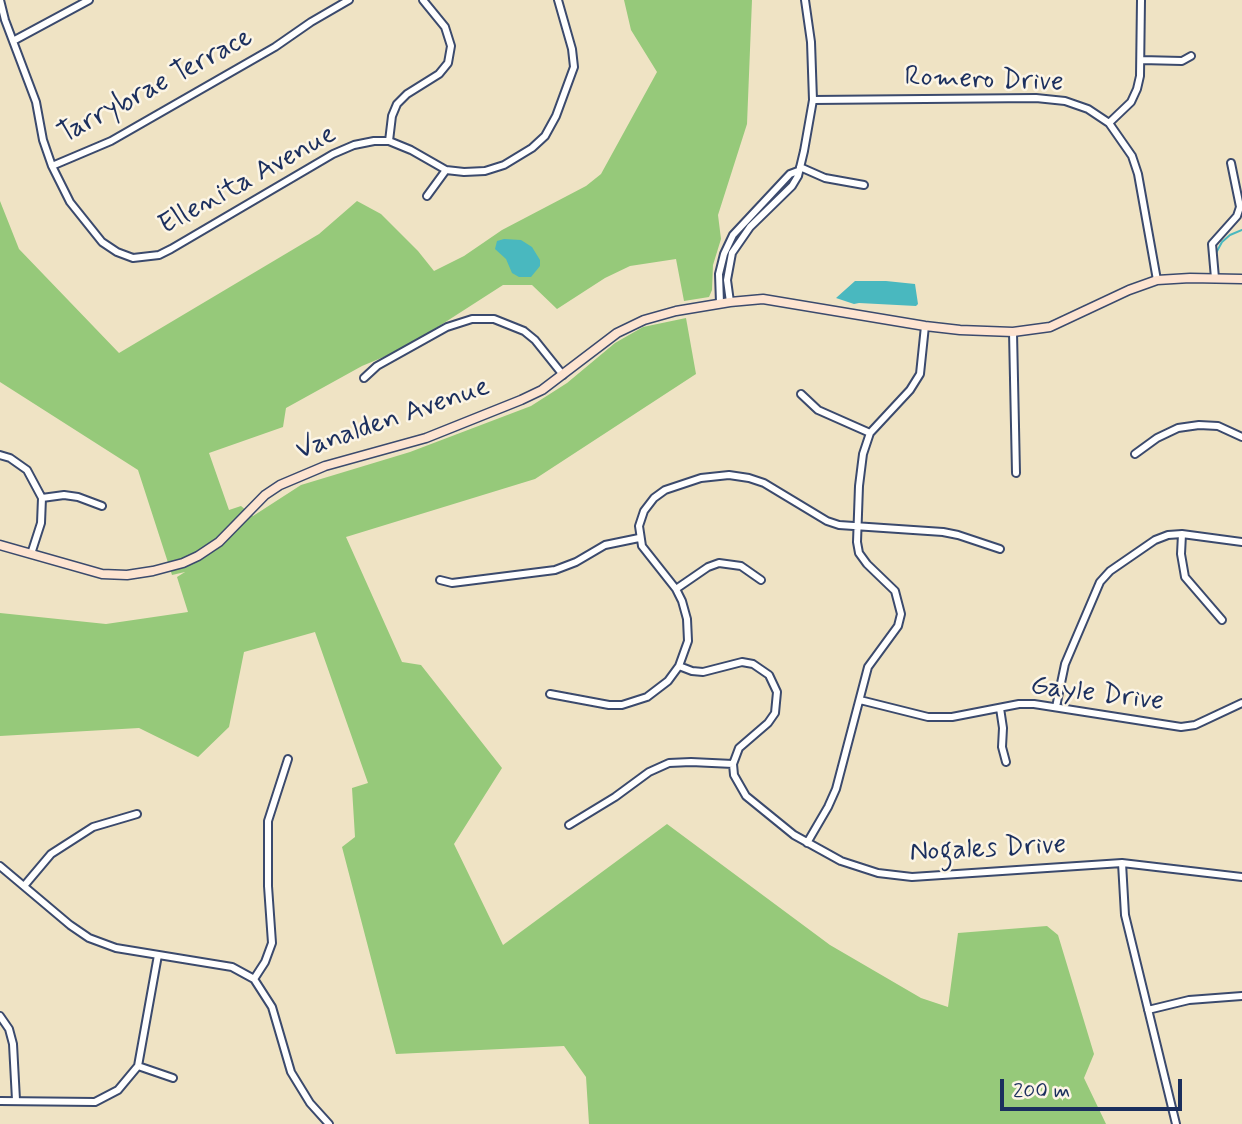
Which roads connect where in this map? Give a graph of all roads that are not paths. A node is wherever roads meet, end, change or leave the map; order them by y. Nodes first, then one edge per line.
1 (0, 0) edge
2 (89, 0) edge
3 (349, 0) edge
4 (423, 0) edge
5 (558, 0) edge
6 (805, 0) edge
7 (1141, 0) edge
8 (13, 41) junction
9 (1191, 56) dead end
10 (1141, 60) junction
11 (813, 100) junction
12 (1109, 123) junction
13 (389, 141) junction
14 (1231, 163) dead end
15 (52, 166) junction
16 (799, 169) junction
17 (446, 170) junction
18 (864, 185) dead end
19 (427, 197) dead end
20 (1215, 278) junction
21 (1242, 279) edge
22 (1157, 280) junction
23 (725, 302) junction
24 (925, 326) junction
25 (1013, 332) junction
26 (563, 375) junction
27 (364, 378) dead end
28 (802, 394) dead end
29 (870, 433) junction
30 (1242, 437) edge
31 (1135, 454) dead end
32 (0, 455) edge
33 (1016, 473) dead end
34 (42, 498) junction
35 (103, 506) dead end
36 (858, 527) junction
37 (1182, 534) junction
38 (639, 538) junction
39 (1242, 542) edge
40 (0, 545) edge
41 (1000, 549) dead end
42 (31, 554) junction
43 (440, 580) dead end
44 (761, 580) dead end
45 (676, 589) junction
46 (1222, 620) dead end
47 (679, 666) junction
48 (550, 694) dead end
49 (860, 700) junction
50 (1242, 703) edge
51 (1056, 707) junction
52 (1000, 708) junction
53 (288, 759) dead end
54 (1006, 762) dead end
55 (733, 764) junction
56 (137, 814) dead end
57 (569, 825) dead end
58 (807, 843) junction
59 (1122, 863) junction
60 (0, 866) edge
61 (1242, 877) edge
62 (24, 886) junction
63 (158, 955) junction
64 (254, 979) junction
65 (1242, 996) edge
66 (1148, 1010) junction
67 (0, 1016) edge
68 (138, 1066) junction
69 (173, 1078) dead end
70 (16, 1100) junction
71 (0, 1101) edge
72 (329, 1124) edge
73 (1176, 1124) edge

1 - 8 street
2 - 8 street
3 - 15 street, Tarrybrae Terrace
4 - 13 street
5 - 17 street
6 - 11 street
7 - 10 street
8 - 15 street
9 - 10 street
10 - 12 street
11 - 12 street, Romero Drive
11 - 16 street
12 - 22 street, Romero Drive
13 - 15 street, Ellenita Avenue
13 - 17 street
14 - 20 street
16 - 18 street
16 - 23 street
17 - 19 street
20 - 21 main road, Vanalden Avenue
20 - 22 main road, Vanalden Avenue
22 - 25 main road, Vanalden Avenue
23 - 24 main road, Vanalden Avenue
23 - 26 main road, Vanalden Avenue
24 - 25 main road, Vanalden Avenue
24 - 29 street
25 - 33 street
26 - 27 street
26 - 42 main road, Vanalden Avenue
28 - 29 street
29 - 36 street
30 - 31 street
32 - 34 street
34 - 35 street
34 - 42 street
36 - 38 street
36 - 41 street
36 - 49 street
37 - 39 street
37 - 46 street
37 - 51 street
38 - 43 street
38 - 45 street
40 - 42 main road, Vanalden Avenue
44 - 45 street
45 - 47 street
47 - 48 street
47 - 55 street
49 - 52 street, Gayle Drive
49 - 58 street
50 - 51 street, Gayle Drive
51 - 52 street, Gayle Drive
52 - 54 street
53 - 64 street
55 - 57 street
55 - 58 street, Nogales Drive
56 - 62 street
58 - 59 street, Nogales Drive
59 - 61 street, Nogales Drive
59 - 66 street
60 - 62 street
62 - 63 street
63 - 64 street
63 - 68 street
64 - 72 street
65 - 66 street
66 - 73 street
67 - 70 street
68 - 69 street
68 - 70 street
70 - 71 street

